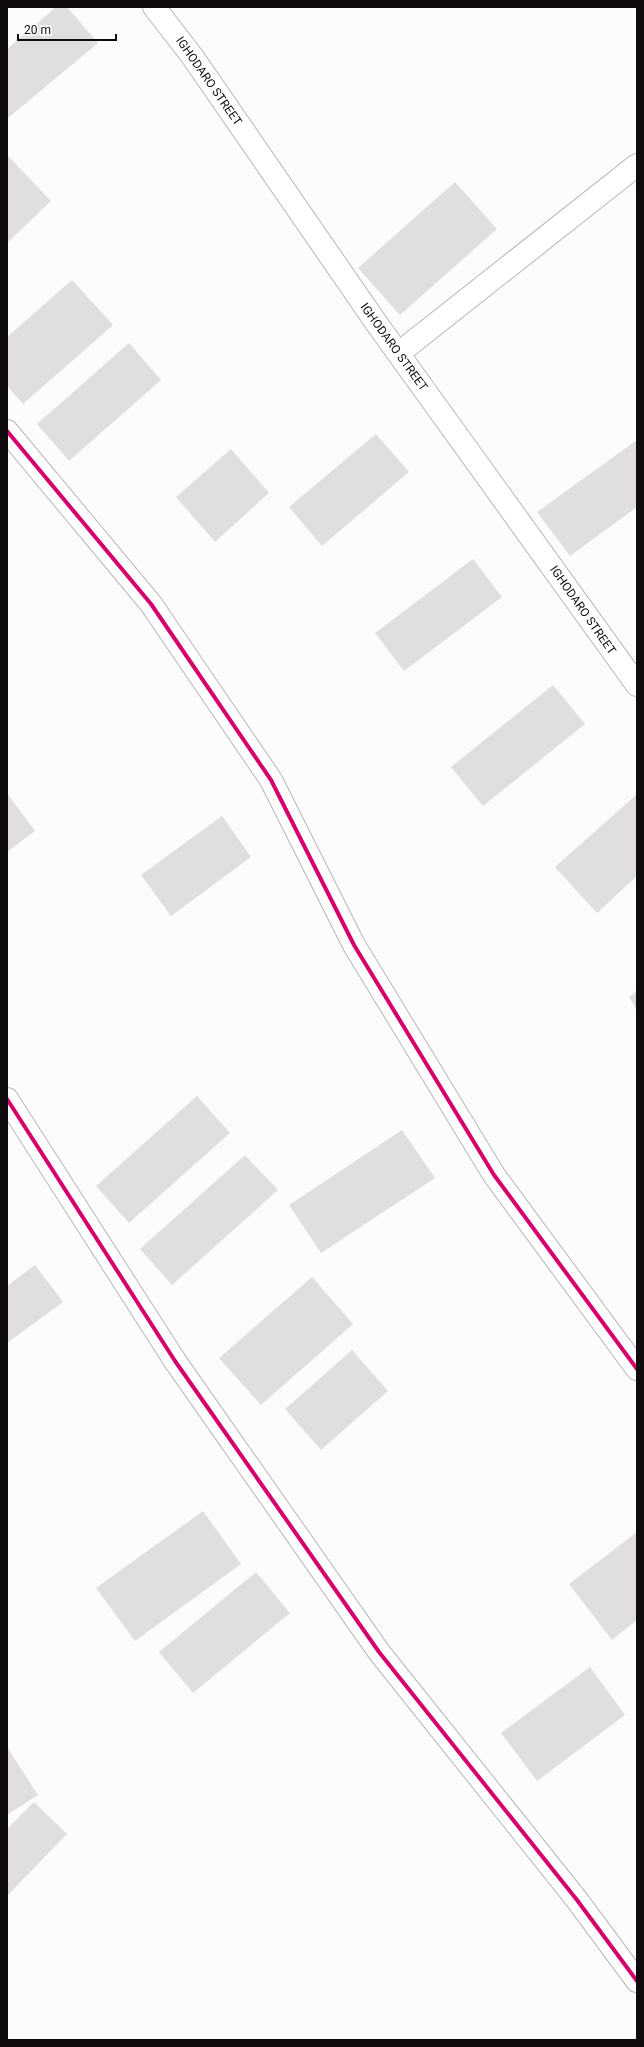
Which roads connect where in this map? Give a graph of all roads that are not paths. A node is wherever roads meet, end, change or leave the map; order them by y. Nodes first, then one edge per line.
1 (154, 7) edge
2 (637, 165) edge
3 (399, 353) junction
4 (7, 431) edge
5 (637, 685) edge
6 (7, 1099) edge
7 (637, 1369) edge
8 (637, 1981) edge

1 - 3 street, IGHODARO STREET
2 - 3 street
3 - 5 street, IGHODARO STREET
4 - 7 street
6 - 8 street

